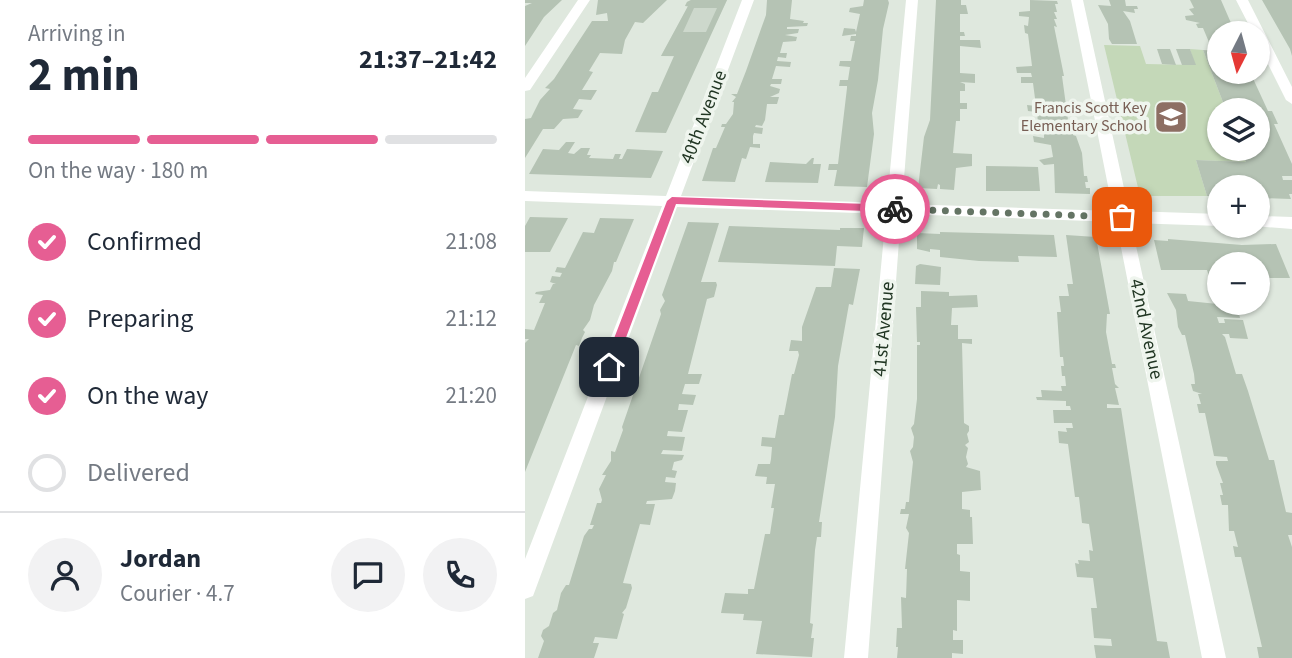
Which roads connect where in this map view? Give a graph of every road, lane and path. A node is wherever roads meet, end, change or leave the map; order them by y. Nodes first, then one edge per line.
1 (584, 0) edge
2 (748, 0) edge
3 (912, 0) edge
4 (1077, 0) edge
5 (1242, 0) edge
6 (525, 87) edge
7 (1292, 100) edge
8 (525, 196) edge
9 (672, 201) junction
10 (894, 209) junction
11 (1122, 217) junction
12 (1207, 220) edge
13 (1270, 222) edge
14 (1292, 223) edge
15 (525, 588) edge
16 (856, 658) edge
17 (1215, 658) edge

1 - 6 street
2 - 9 street, 40th Avenue
3 - 10 street, 41st Avenue
4 - 11 street, 42nd Avenue
5 - 7 street
8 - 9 street
9 - 10 street
9 - 15 street, 40th Avenue
10 - 11 street
10 - 16 street, 41st Avenue
11 - 12 street
11 - 17 street, 42nd Avenue
13 - 14 street

